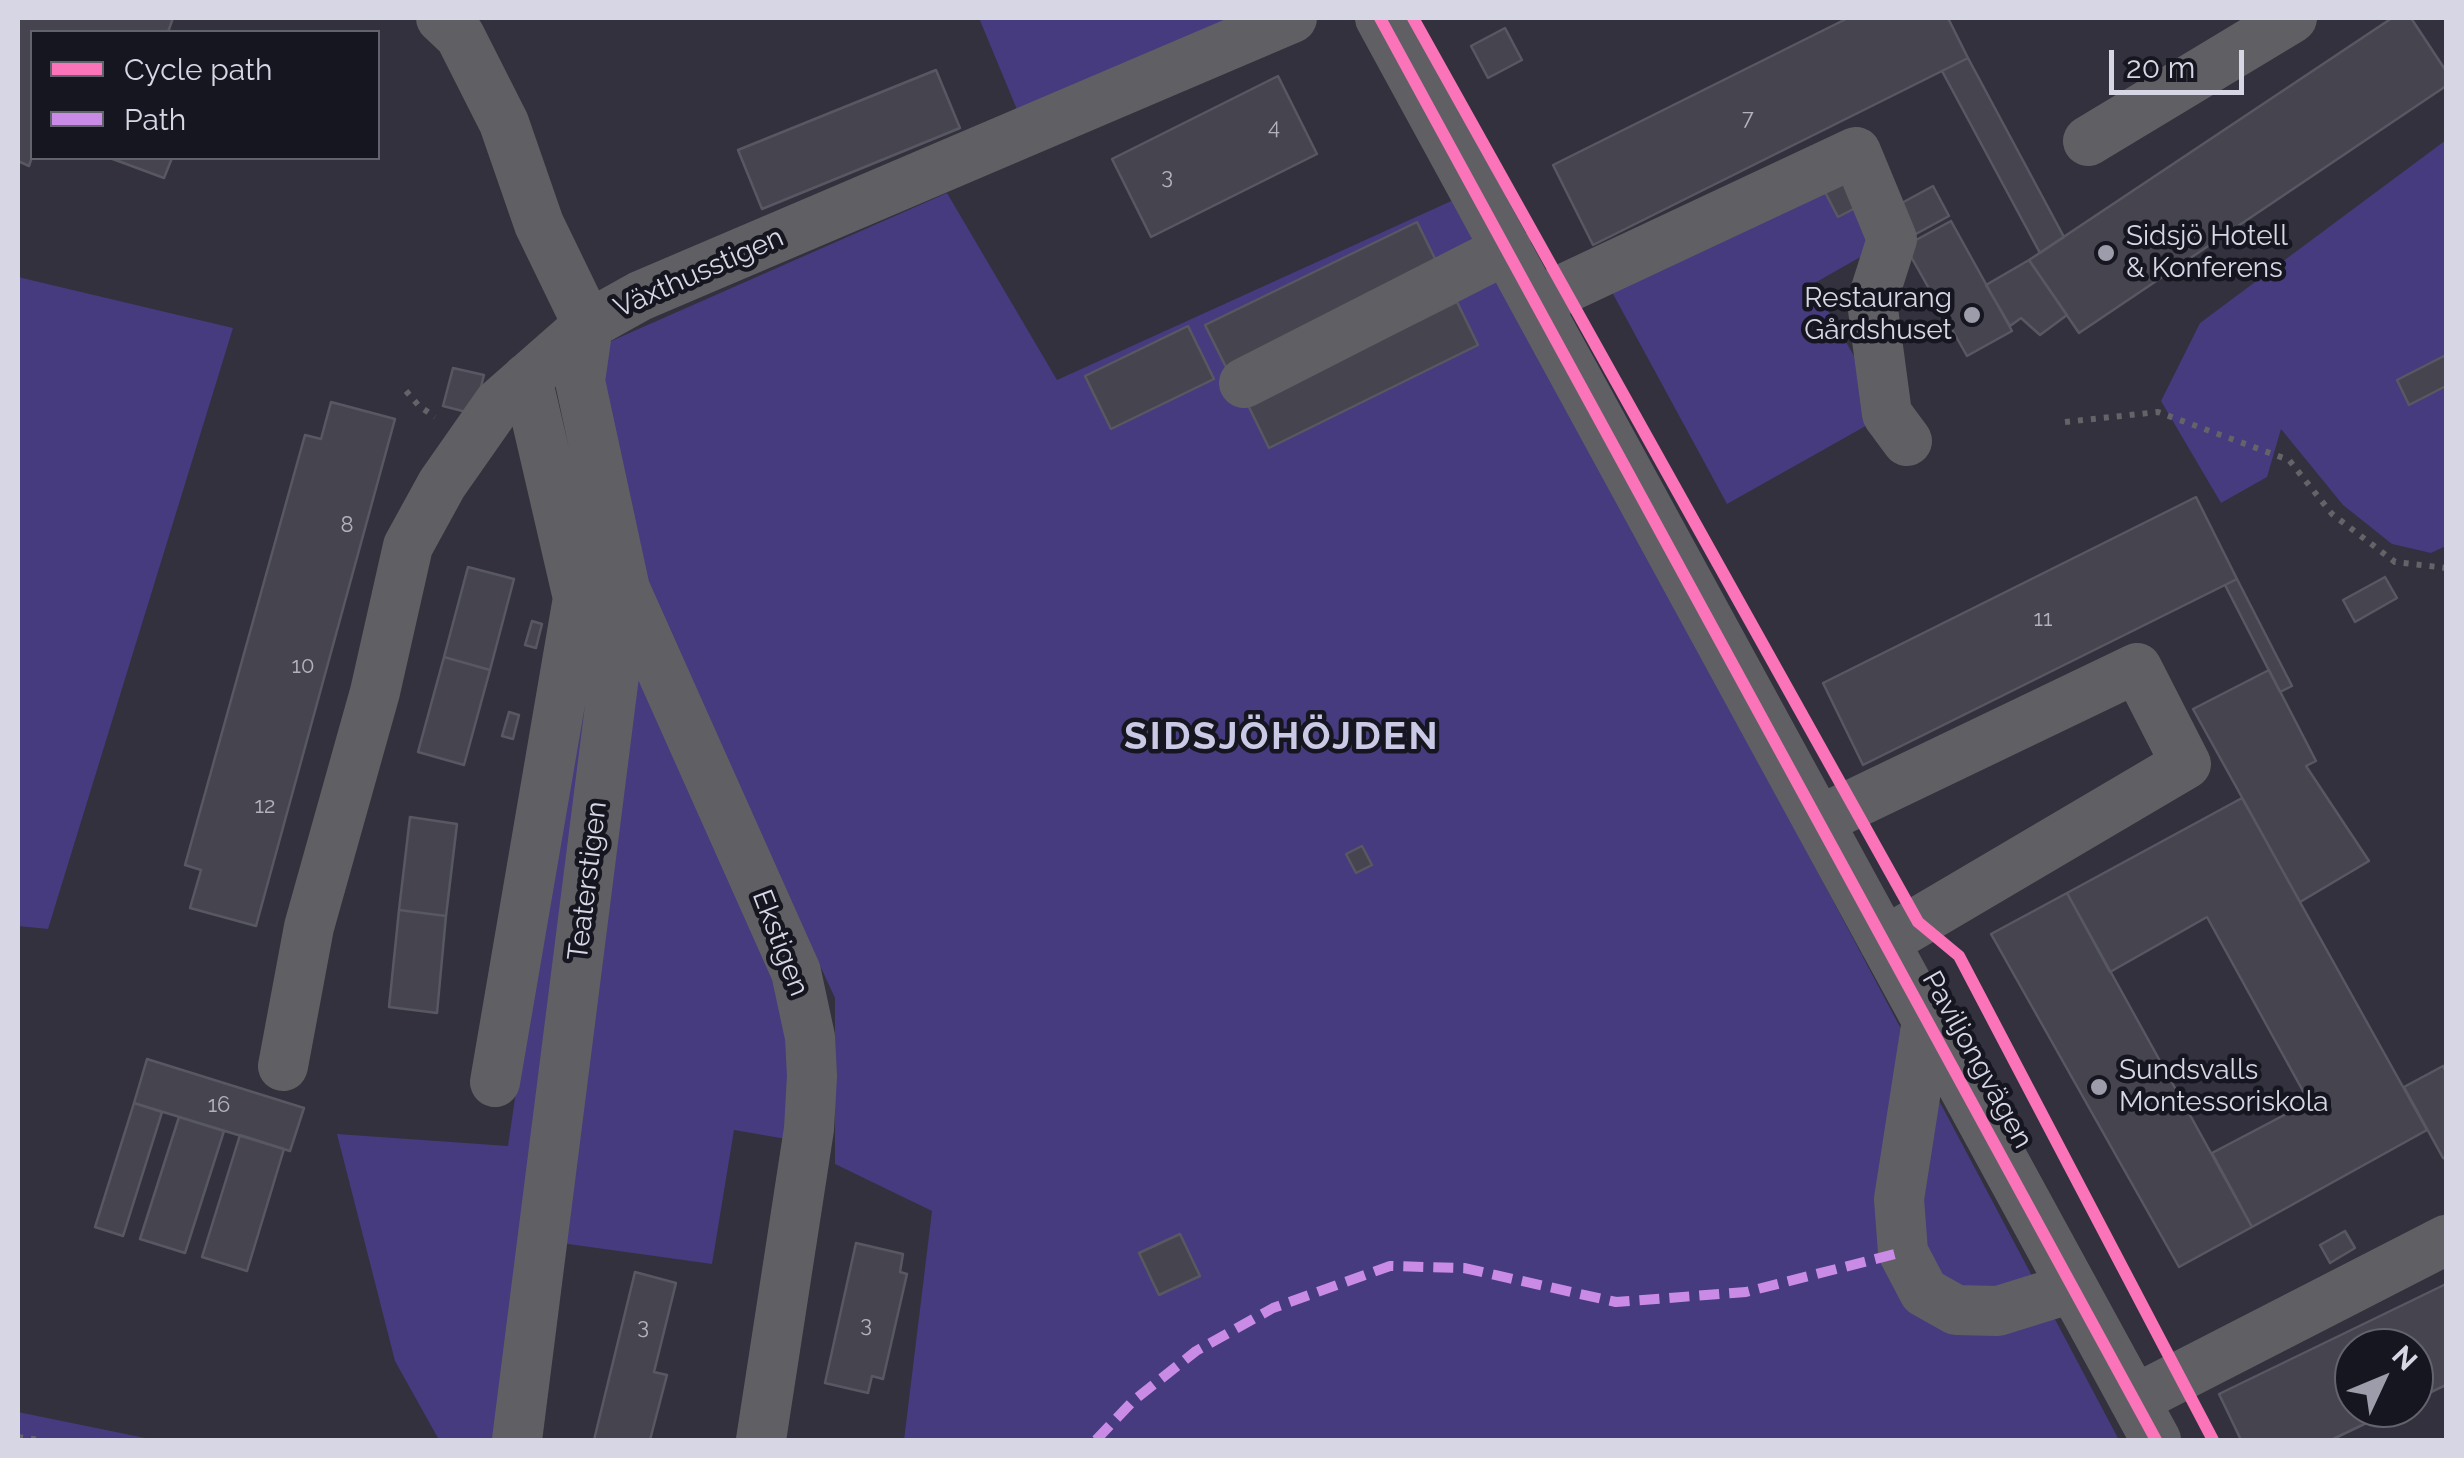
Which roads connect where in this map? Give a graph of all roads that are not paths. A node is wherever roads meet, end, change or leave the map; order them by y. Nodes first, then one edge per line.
1 (441, 18) edge
2 (1292, 18) edge
3 (1380, 18) edge
4 (2292, 18) edge
5 (2088, 141) dead end
6 (1507, 250) junction
7 (1536, 302) junction
8 (588, 325) junction
9 (527, 378) junction
10 (1244, 383) dead end
11 (1907, 441) dead end
12 (602, 594) junction
13 (1818, 820) junction
14 (1884, 942) junction
15 (1926, 1020) junction
16 (283, 1066) dead end
17 (494, 1082) dead end
18 (2446, 1240) edge
19 (2072, 1288) junction
20 (2145, 1420) edge
21 (517, 1440) edge
22 (761, 1440) edge

1 - 8 street
2 - 8 street, Växthusstigen
3 - 6 street, Paviljongvägen
4 - 5 street
6 - 7 street, Paviljongvägen
6 - 10 street
7 - 11 street
7 - 13 street, Paviljongvägen
8 - 9 street, Växthusstigen
8 - 12 street, Teaterstigen
9 - 12 street
9 - 16 street, Växthusstigen
12 - 17 street
12 - 21 street, Teaterstigen
12 - 22 street, Ekstigen
13 - 14 street, Paviljongvägen
13 - 14 street
14 - 15 street, Paviljongvägen
15 - 19 street, Paviljongvägen
15 - 19 street
18 - 20 street, Paviljongvägen
19 - 20 street, Paviljongvägen

